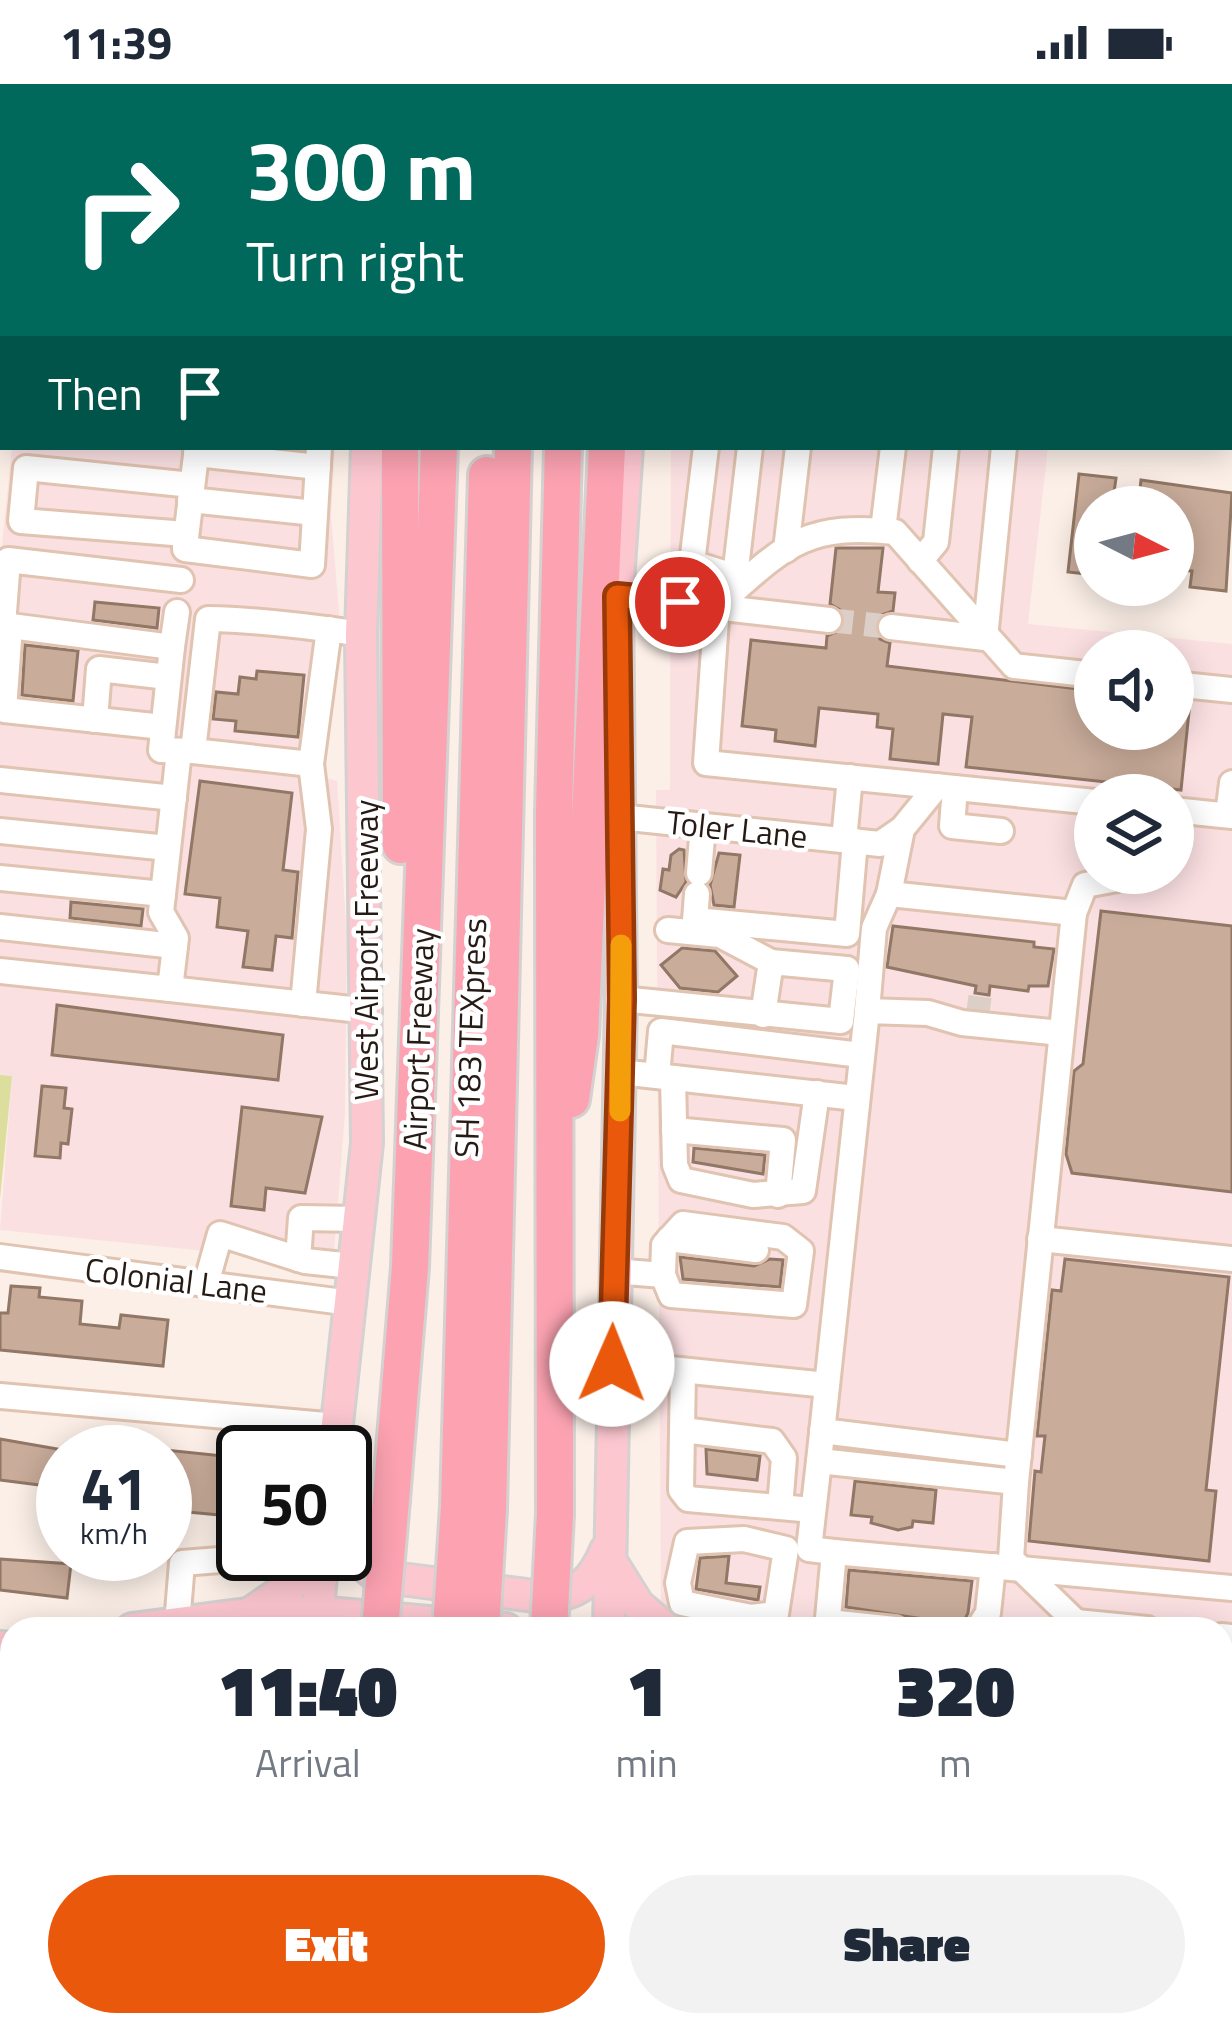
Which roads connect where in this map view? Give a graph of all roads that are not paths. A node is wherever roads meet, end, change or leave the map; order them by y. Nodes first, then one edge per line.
1 (196, 450) edge
2 (368, 450) edge
3 (400, 450) edge
4 (439, 450) edge
5 (488, 450) edge
6 (513, 450) edge
7 (563, 450) edge
8 (607, 450) edge
9 (626, 450) edge
10 (706, 450) edge
11 (750, 450) edge
12 (798, 450) edge
13 (892, 450) edge
14 (946, 450) edge
15 (1004, 450) edge
16 (319, 457) edge
17 (27, 458) edge
18 (191, 493) junction
19 (315, 513) junction
20 (889, 531) junction
21 (186, 541) junction
22 (786, 550) junction
23 (920, 560) junction
24 (741, 579) junction
25 (181, 580) junction
26 (617, 596) junction
27 (717, 606) junction
28 (177, 612) junction
29 (208, 619) junction
30 (829, 620) tunnel mouth
31 (891, 627) tunnel mouth
32 (329, 629) junction
33 (361, 634) junction
34 (985, 638) junction
35 (9, 640) dead end
36 (172, 647) junction
37 (1074, 673) edge
38 (168, 677) junction
39 (1194, 686) edge
40 (1232, 690) edge
41 (95, 720) junction
42 (163, 727) junction
43 (186, 751) junction
44 (311, 764) junction
45 (850, 777) junction
46 (0, 780) edge
47 (1232, 783) edge
48 (946, 787) junction
49 (174, 798) junction
50 (1074, 800) edge
51 (1194, 812) edge
52 (1230, 816) edge
53 (619, 817) junction
54 (703, 826) junction
55 (902, 829) junction
56 (0, 831) edge
57 (1001, 831) dead end
58 (849, 841) junction
59 (168, 848) junction
60 (0, 878) edge
61 (163, 894) junction
62 (889, 894) junction
63 (1081, 894) edge
64 (1073, 913) junction
65 (0, 927) edge
66 (668, 931) dead end
67 (848, 934) junction
68 (175, 946) junction
69 (770, 962) junction
70 (847, 969) junction
71 (0, 971) edge
72 (170, 989) junction
73 (622, 999) junction
74 (303, 1004) junction
75 (369, 1011) junction
76 (867, 1011) junction
77 (968, 1012) junction
78 (763, 1015) junction
79 (1010, 1028) junction
80 (1061, 1033) junction
81 (861, 1055) junction
82 (620, 1072) junction
83 (665, 1077) junction
84 (817, 1094) junction
85 (856, 1098) junction
86 (674, 1130) junction
87 (778, 1195) junction
88 (358, 1219) junction
89 (553, 1233) junction
90 (1040, 1239) junction
91 (0, 1257) edge
92 (1232, 1259) edge
93 (306, 1260) junction
94 (353, 1265) junction
95 (410, 1268) junction
96 (613, 1271) junction
97 (663, 1275) junction
98 (206, 1284) junction
99 (309, 1298) junction
100 (351, 1303) junction
101 (612, 1364) junction
102 (683, 1371) junction
103 (826, 1385) junction
104 (0, 1396) edge
105 (227, 1425) edge
106 (338, 1425) edge
107 (683, 1430) junction
108 (822, 1431) junction
109 (1019, 1455) junction
110 (819, 1461) junction
111 (1016, 1482) junction
112 (780, 1507) junction
113 (474, 1508) junction
114 (814, 1510) junction
115 (610, 1550) junction
116 (834, 1552) junction
117 (216, 1560) edge
118 (993, 1566) junction
119 (1019, 1569) junction
120 (372, 1572) edge
121 (295, 1581) edge
122 (320, 1581) edge
123 (1232, 1588) edge
124 (247, 1614) junction
125 (178, 1617) edge
126 (226, 1617) edge
127 (277, 1617) edge
128 (316, 1617) edge
129 (381, 1617) edge
130 (454, 1617) edge
131 (480, 1617) edge
132 (550, 1617) edge
133 (609, 1617) edge
134 (652, 1617) edge
135 (727, 1617) edge
136 (767, 1617) edge
137 (828, 1617) edge
138 (985, 1617) edge
139 (1067, 1617) edge

1 - 16 street
1 - 18 street
2 - 33 main road, West Airport Freeway
3 - 95 highway
4 - 95 highway, Airport Freeway
5 - 113 highway, SH 183 TEXpress
6 - 113 highway, SH 183 TEXpress
7 - 89 highway
8 - 89 highway
9 - 26 main road
10 - 24 street
11 - 24 street
12 - 22 street
13 - 20 street
14 - 23 street
15 - 34 street
16 - 19 street
17 - 18 street
17 - 21 street
18 - 19 street
18 - 21 street
19 - 21 street
20 - 22 street
20 - 23 street
21 - 25 street
22 - 24 street
23 - 34 street
24 - 27 street
25 - 28 street
25 - 36 street
26 - 27 street
26 - 53 main road
27 - 30 street
27 - 45 street
28 - 29 street
28 - 36 street
29 - 32 street
29 - 43 street
31 - 34 street
32 - 33 street
32 - 44 street
33 - 75 main road, West Airport Freeway
34 - 37 street
35 - 41 street
36 - 38 street
38 - 41 street
38 - 42 street
39 - 40 street
41 - 42 street
42 - 43 street
43 - 44 street
43 - 49 street
44 - 74 street
45 - 48 street
45 - 58 street
46 - 49 street
47 - 52 street
48 - 50 street
48 - 55 street
48 - 57 street
49 - 59 street
51 - 52 street
53 - 54 street, Toler Lane
53 - 73 main road
54 - 58 street, Toler Lane
54 - 67 street
55 - 58 street
55 - 62 street
56 - 59 street
58 - 67 street
59 - 61 street
60 - 61 street
61 - 68 street
62 - 64 street
62 - 76 street
63 - 64 street
64 - 80 street
65 - 68 street
66 - 69 street
67 - 70 street
68 - 72 street
69 - 70 street
69 - 78 street
70 - 78 street
71 - 72 street
72 - 74 street
73 - 78 street
73 - 82 main road
74 - 75 street
75 - 88 main road, West Airport Freeway
76 - 77 street
76 - 81 street
77 - 79 street
77 - 79 street
79 - 80 street
80 - 90 street
81 - 83 street
81 - 85 street
82 - 83 street
82 - 96 main road
83 - 84 street
83 - 86 street
84 - 85 street
84 - 87 street
85 - 103 street
86 - 87 street
86 - 87 street
88 - 93 street
88 - 94 main road, West Airport Freeway
89 - 132 highway, bridge
90 - 92 street
90 - 109 street
91 - 98 street, Colonial Lane
93 - 94 street
93 - 98 street
93 - 99 street
94 - 100 main road, West Airport Freeway
95 - 129 highway, Airport Freeway, bridge
96 - 97 street
96 - 101 main road
97 - 97 street
98 - 99 street, Colonial Lane
99 - 100 street, Colonial Lane
100 - 106 main road, West Airport Freeway
101 - 102 street
101 - 115 main road
102 - 103 street
102 - 107 street
103 - 108 street
104 - 105 street
107 - 112 street
107 - 112 street
108 - 109 street
108 - 110 street
109 - 111 street
110 - 111 street
110 - 114 street
111 - 119 street
112 - 114 street
113 - 130 highway, SH 183 TEXpress, bridge
113 - 131 highway, SH 183 TEXpress, bridge
114 - 116 street
115 - 120 main road
115 - 133 main road
115 - 134 main road
116 - 118 street
116 - 137 street
117 - 125 street
118 - 119 street
118 - 138 street
119 - 123 street
119 - 139 street
121 - 124 main road
122 - 128 main road
124 - 126 main road
124 - 127 main road
135 - 136 street

